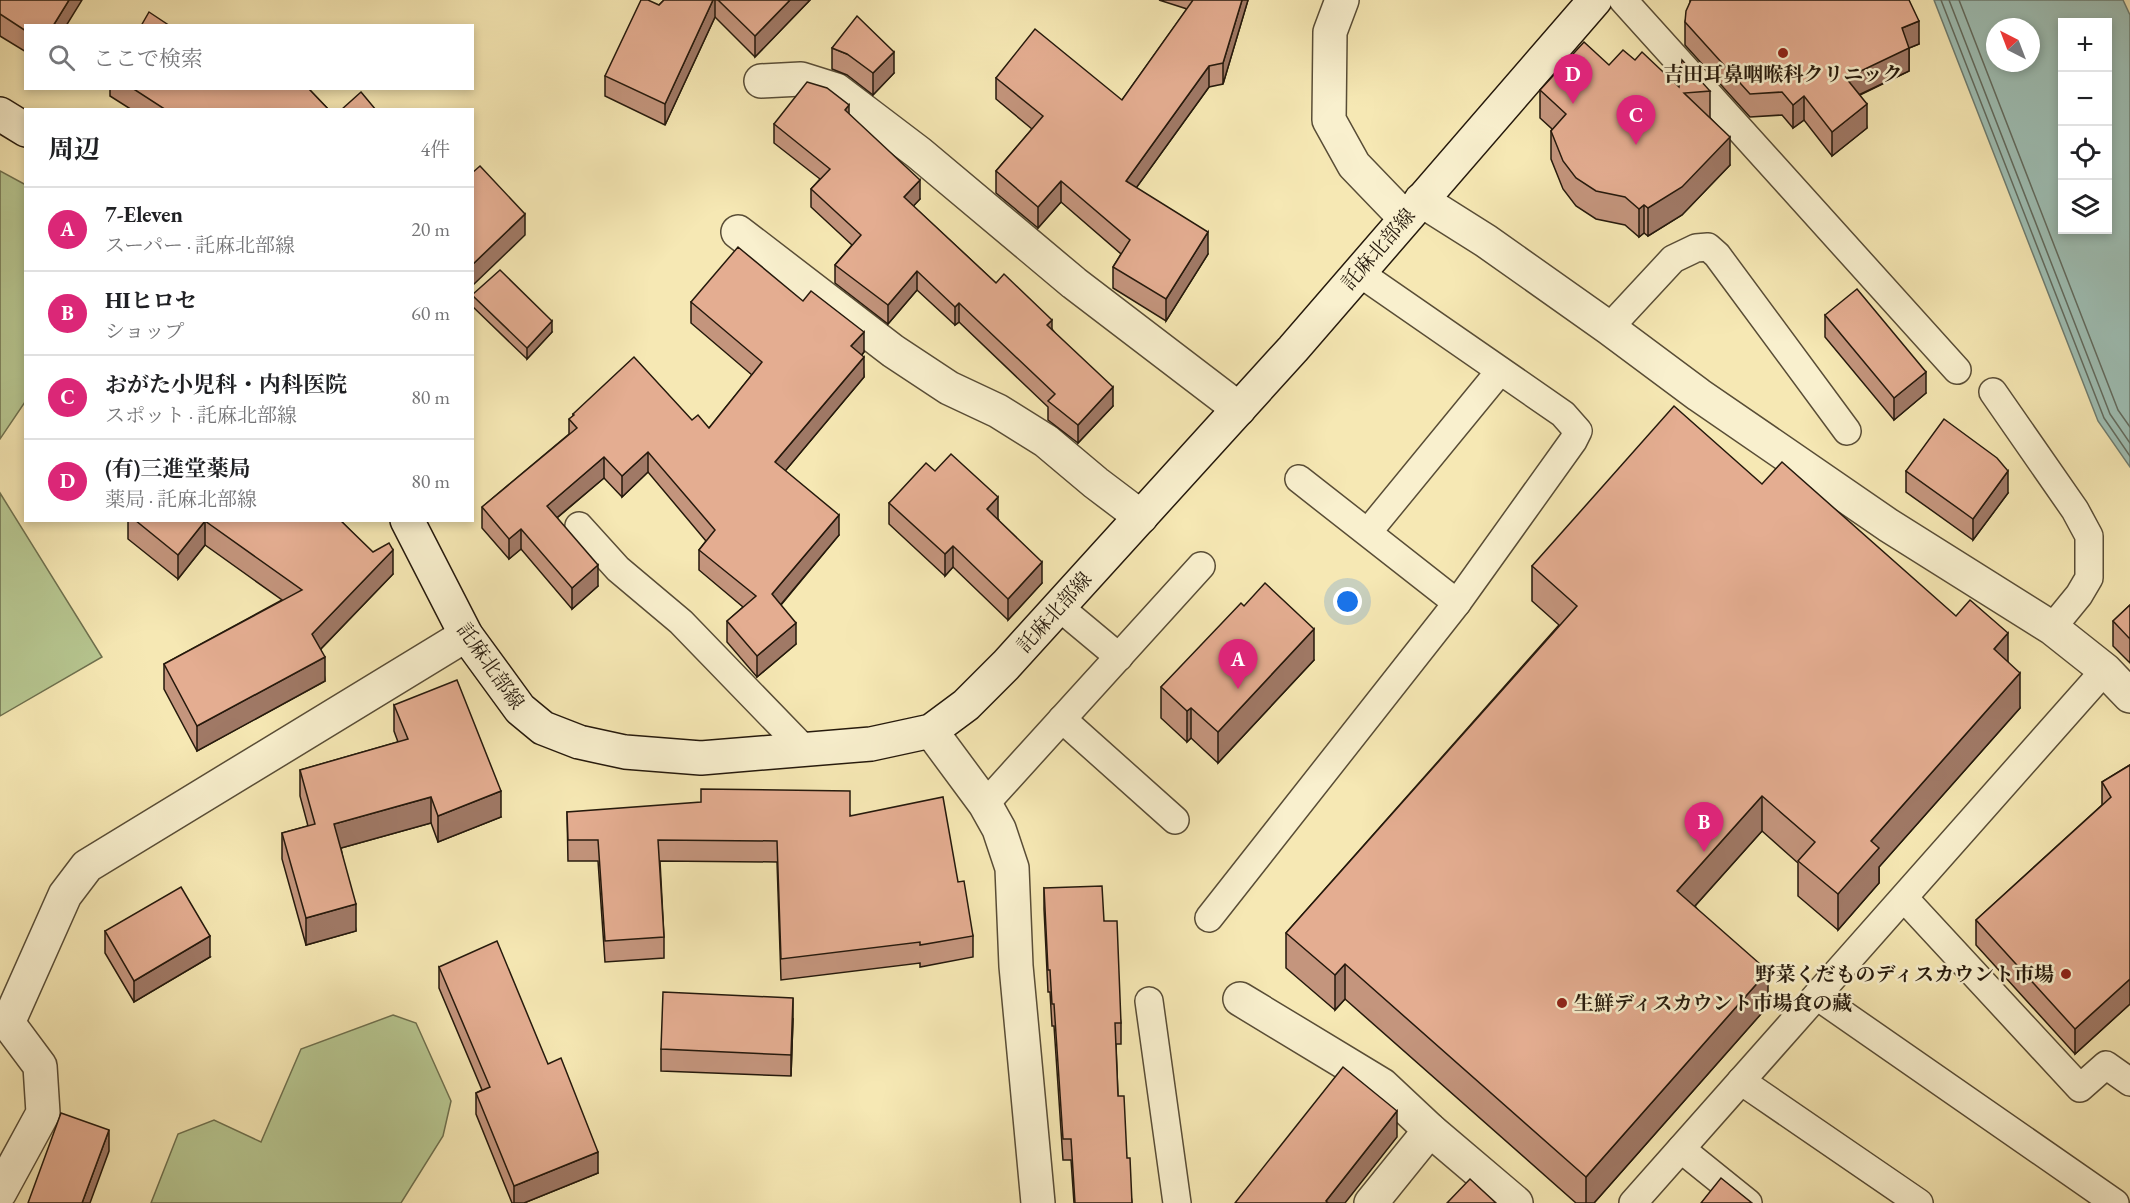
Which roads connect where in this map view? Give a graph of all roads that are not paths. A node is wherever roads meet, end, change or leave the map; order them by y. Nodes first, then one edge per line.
1 (1623, 0) edge
2 (1337, 2) edge
3 (1582, 4) edge
4 (761, 81) dead end
5 (0, 114) edge
6 (24, 129) edge
7 (1413, 209) junction
8 (738, 232) dead end
9 (1358, 272) junction
10 (1609, 328) junction
11 (1957, 370) dead end
12 (1500, 371) junction
13 (1993, 392) dead end
14 (1239, 409) junction
15 (1847, 431) dead end
16 (1299, 478) dead end
17 (1141, 517) junction
18 (408, 522) edge
19 (579, 526) dead end
20 (1368, 532) junction
21 (1201, 566) dead end
22 (1457, 603) junction
23 (1059, 607) junction
24 (2052, 628) junction
25 (466, 635) junction
26 (1119, 657) junction
27 (2105, 670) junction
28 (2130, 696) edge
29 (1062, 719) junction
30 (931, 732) junction
31 (802, 748) junction
32 (985, 804) junction
33 (1175, 820) dead end
34 (1904, 898) junction
35 (1209, 918) dead end
36 (1817, 996) junction
37 (1240, 999) dead end
38 (1149, 1001) dead end
39 (4, 1024) edge
40 (1741, 1081) junction
41 (2130, 1082) edge
42 (1430, 1130) junction
43 (1682, 1149) junction
44 (0, 1192) edge
45 (1038, 1203) edge
46 (1177, 1203) edge
47 (1371, 1203) edge
48 (1515, 1203) edge
49 (1633, 1203) edge
50 (1748, 1203) edge
51 (1919, 1203) edge
52 (2115, 1203) edge

1 - 11 lane
2 - 7 street
3 - 7 street, 託麻北部線
4 - 14 street
5 - 6 street
7 - 9 street, 託麻北部線
7 - 10 street
8 - 17 street
9 - 12 lane
9 - 14 street, 託麻北部線
10 - 15 lane
10 - 24 street
12 - 20 lane
12 - 22 lane
13 - 24 lane
14 - 17 street, 託麻北部線
16 - 20 lane
17 - 23 street, 託麻北部線
18 - 25 street, 託麻北部線
19 - 31 lane
20 - 22 lane
21 - 26 lane
22 - 35 lane
23 - 26 lane
23 - 30 street, 託麻北部線
24 - 27 street
25 - 31 street, 託麻北部線
25 - 39 street
26 - 29 lane
27 - 28 street
27 - 34 lane
29 - 32 lane
29 - 33 lane
30 - 31 street, 託麻北部線
30 - 32 street
32 - 45 street
34 - 36 lane
34 - 41 lane
36 - 40 lane
36 - 52 lane
37 - 42 street
38 - 46 lane
39 - 44 street
40 - 43 lane
40 - 51 lane
42 - 47 street
42 - 48 street
43 - 49 lane
43 - 50 lane

